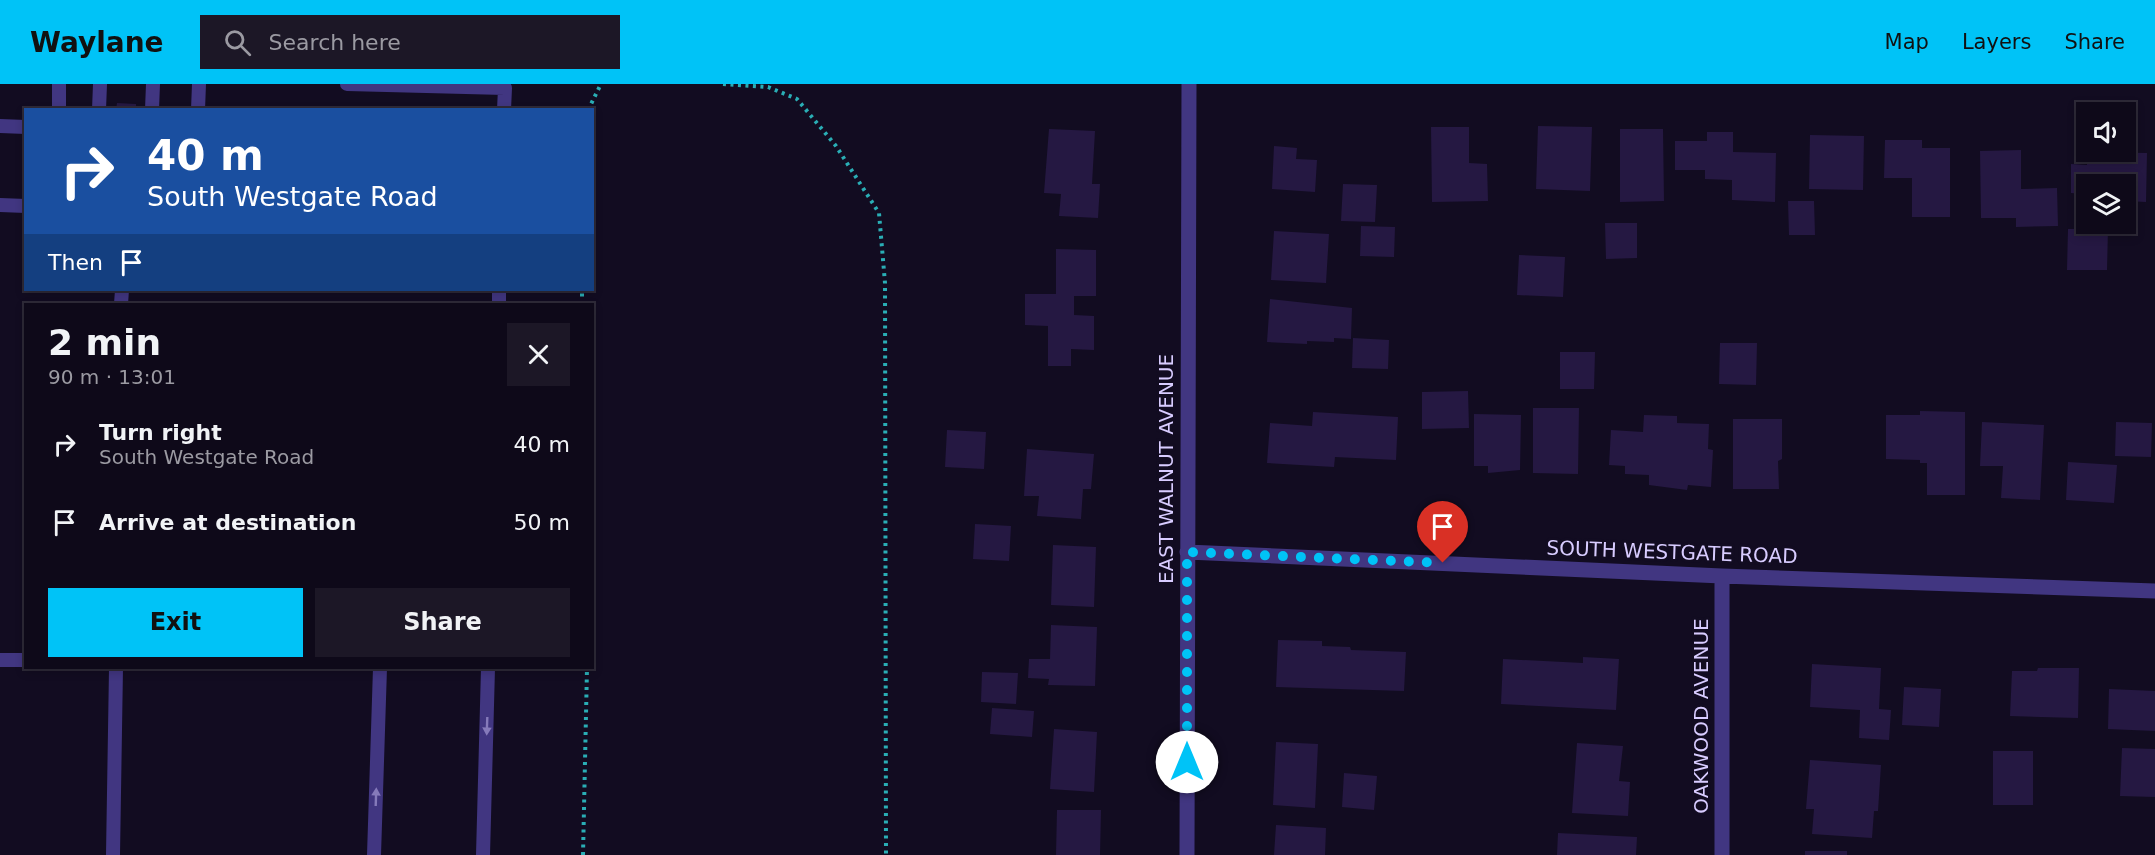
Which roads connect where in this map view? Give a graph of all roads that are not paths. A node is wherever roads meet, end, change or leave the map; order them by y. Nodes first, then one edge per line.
1 (59, 84) edge
2 (100, 84) edge
3 (153, 84) edge
4 (199, 84) edge
5 (347, 84) edge
6 (1189, 84) edge
7 (58, 108) edge
8 (99, 108) edge
9 (152, 108) edge
10 (198, 108) edge
11 (504, 108) edge
12 (0, 126) edge
13 (24, 127) edge
14 (0, 205) edge
15 (24, 206) edge
16 (1187, 552) junction
17 (1722, 576) junction
18 (2155, 591) edge
19 (0, 660) edge
20 (24, 660) edge
21 (116, 669) edge
22 (380, 669) edge
23 (488, 669) edge
24 (113, 855) edge
25 (374, 855) edge
26 (483, 855) edge
27 (1187, 855) edge
28 (1722, 855) edge

1 - 7 lane
2 - 8 lane
3 - 9 lane
4 - 10 lane
5 - 11 lane
6 - 16 street, EAST WALNUT AVENUE
12 - 13 lane
14 - 15 lane
16 - 17 street, SOUTH WESTGATE ROAD
16 - 27 street, EAST WALNUT AVENUE
17 - 18 street, SOUTH WESTGATE ROAD
17 - 28 street, OAKWOOD AVENUE
19 - 20 lane
21 - 24 lane
25 -> 22 lane
23 -> 26 lane

